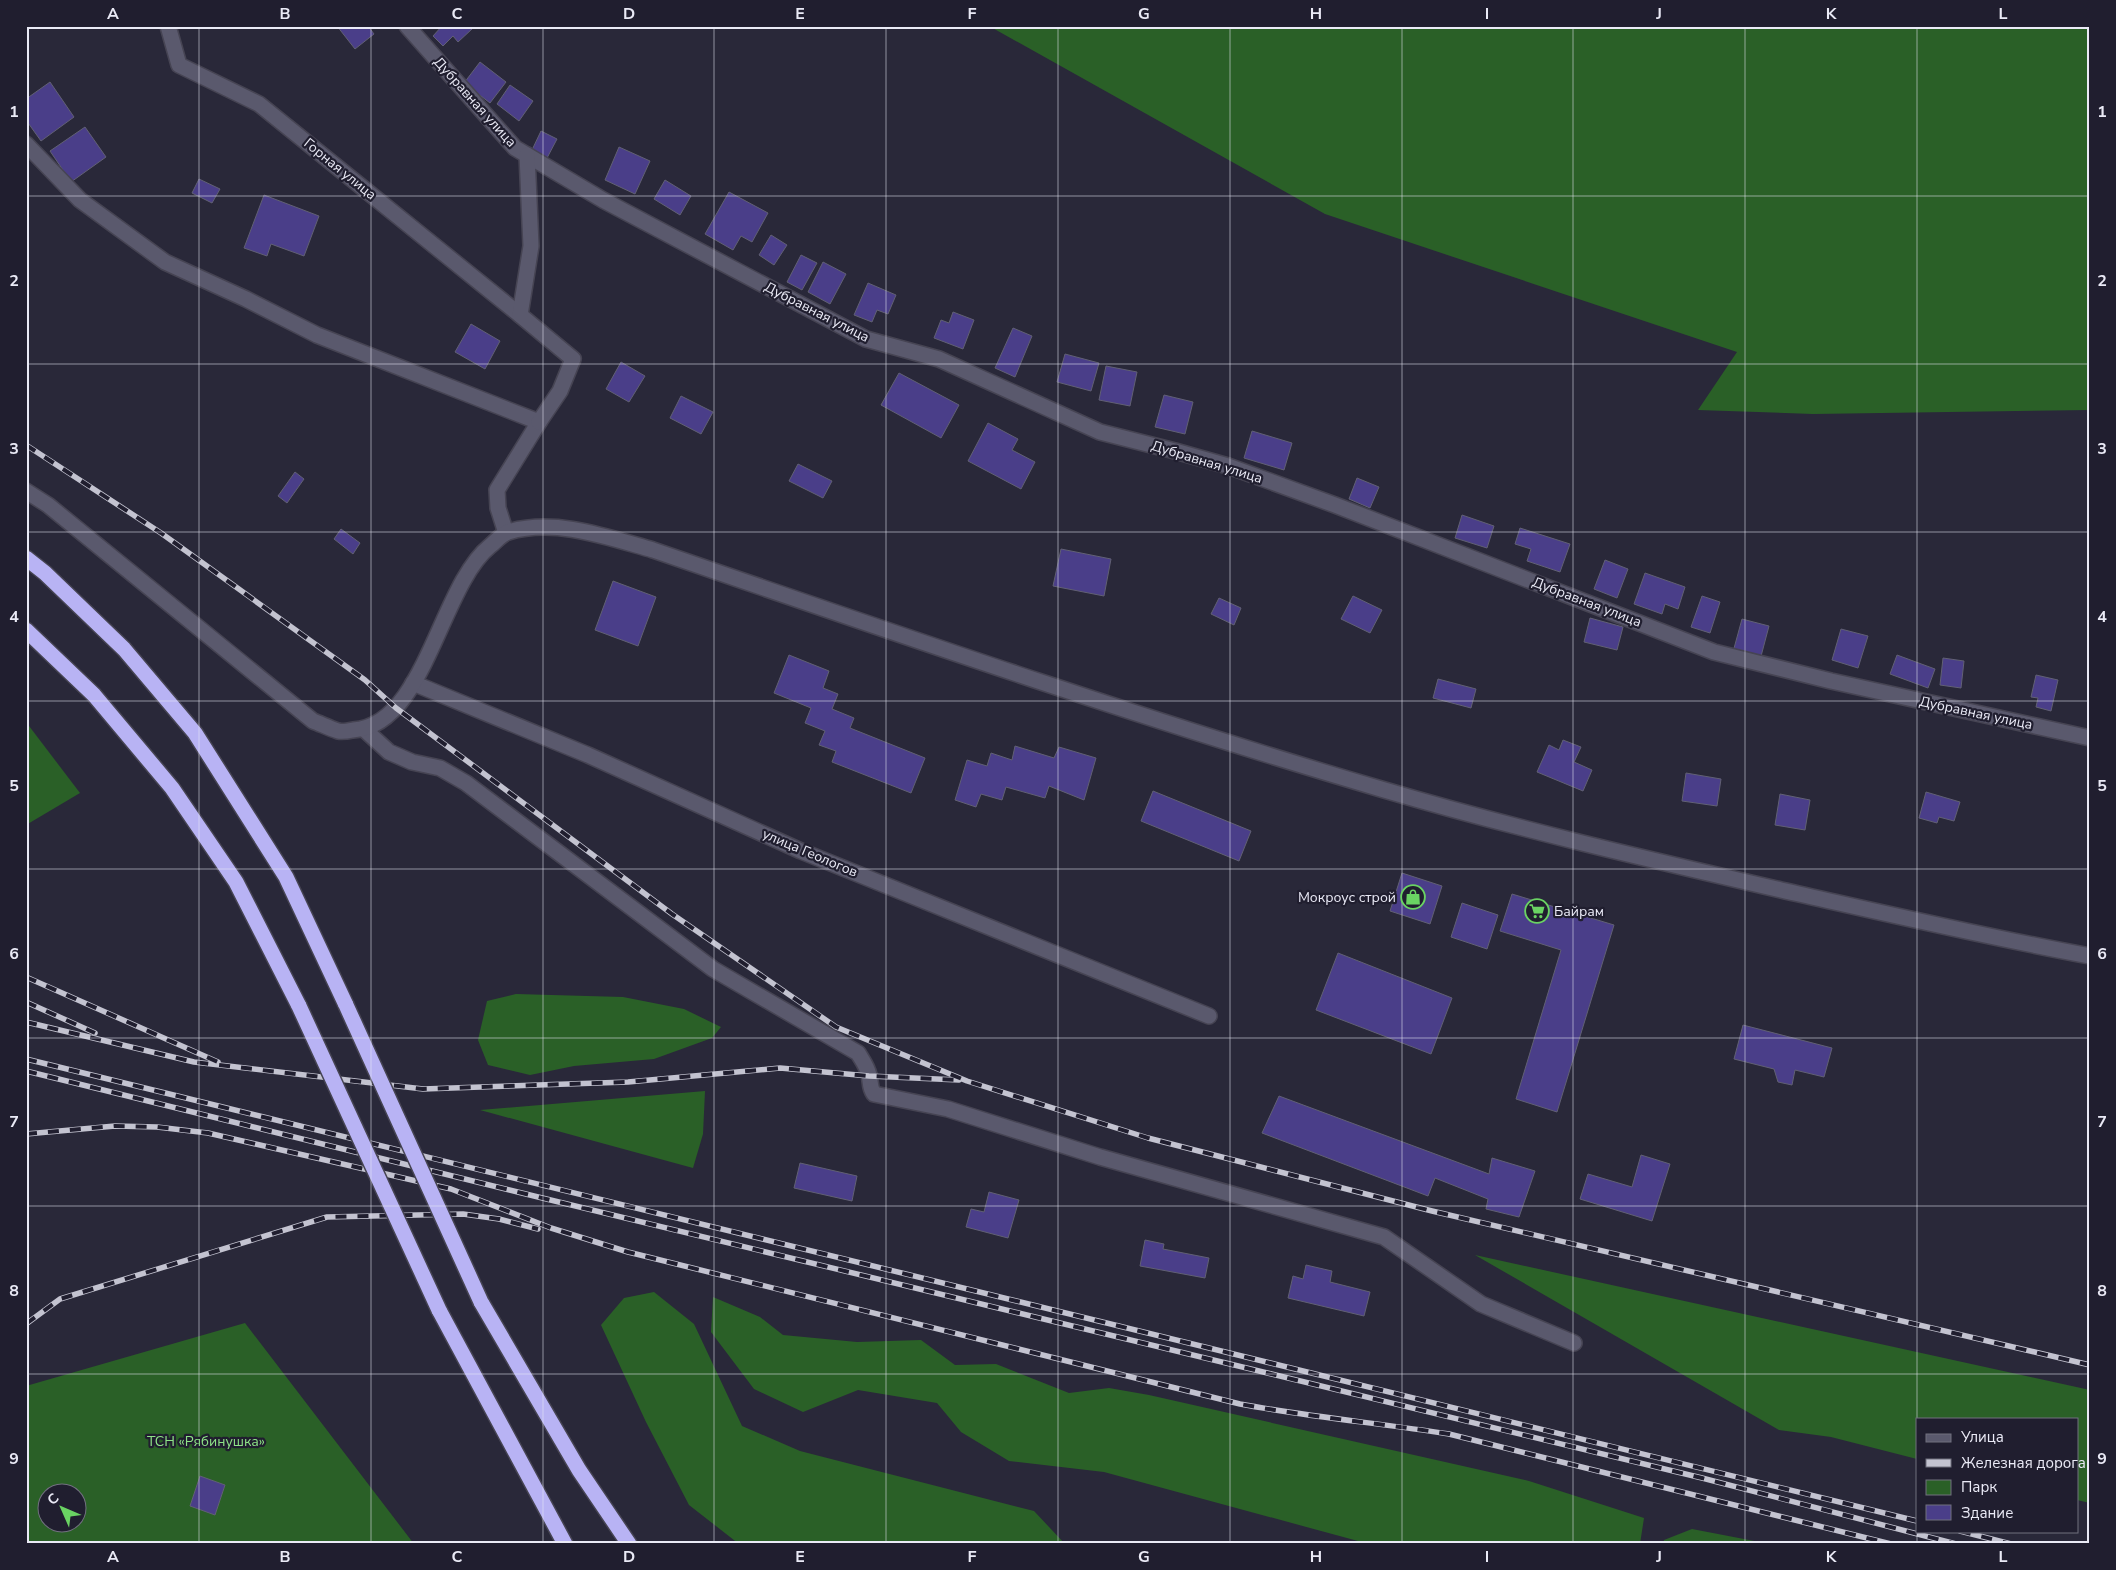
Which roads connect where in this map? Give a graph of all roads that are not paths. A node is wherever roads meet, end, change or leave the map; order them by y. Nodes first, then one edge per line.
1 (168, 26) edge
2 (407, 26) edge
3 (26, 144) edge
4 (527, 155) junction
5 (520, 315) junction
6 (539, 422) junction
7 (26, 491) edge
8 (506, 533) junction
9 (26, 558) edge
10 (26, 630) edge
11 (413, 683) junction
12 (365, 730) junction
13 (2090, 738) edge
14 (2090, 956) edge
15 (1209, 1016) dead end
16 (1574, 1343) dead end
17 (565, 1544) edge
18 (629, 1544) edge

1 - 5 street, Горная улица
2 - 4 street, Дубравная улица
3 - 6 street
4 - 5 street
4 - 13 street, Дубравная улица
5 - 6 street, Горная улица
6 - 8 street
7 - 12 street
8 - 11 street
8 - 14 street
9 - 18 highway, bridge
10 - 17 highway, bridge
11 - 12 street
11 - 15 street, улица Геологов
12 - 16 street

